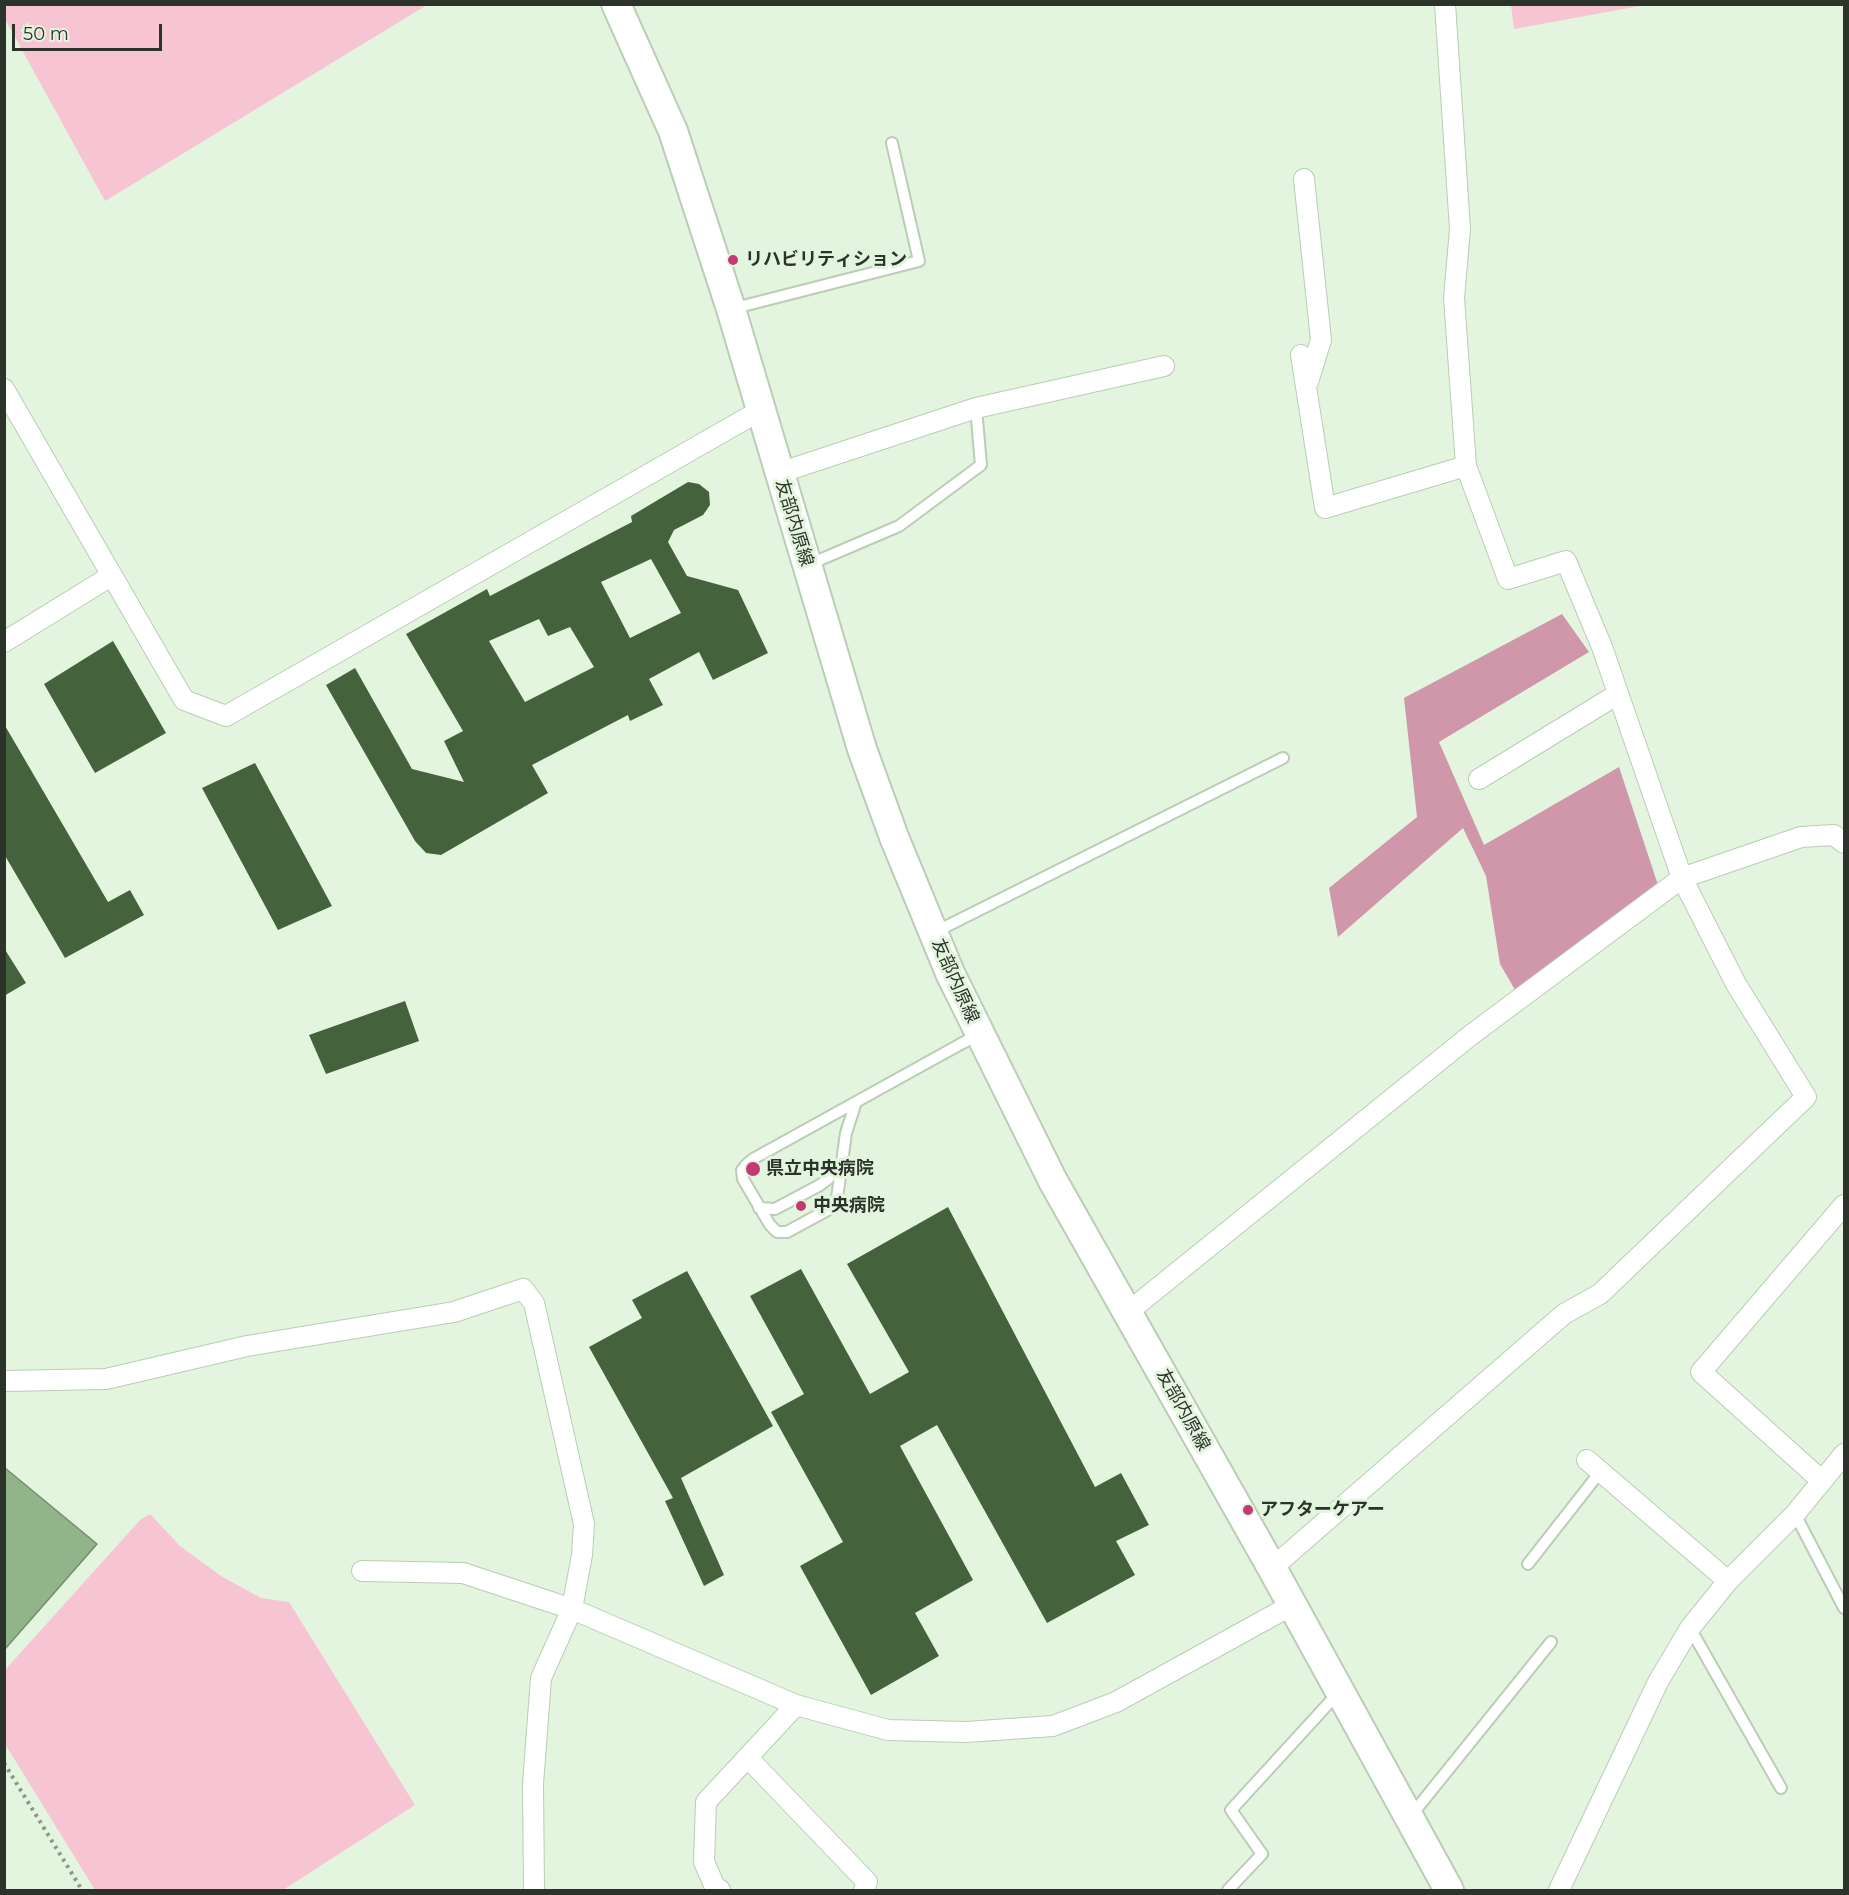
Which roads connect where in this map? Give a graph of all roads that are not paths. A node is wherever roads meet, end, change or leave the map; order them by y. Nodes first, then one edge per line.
1 (616, 4) edge
2 (1445, 4) edge
3 (892, 142) dead end
4 (1304, 179) dead end
5 (731, 309) junction
6 (1301, 355) dead end
7 (1164, 366) dead end
8 (1306, 387) junction
9 (4, 389) edge
10 (976, 408) junction
11 (761, 410) junction
12 (1466, 466) junction
13 (779, 473) junction
14 (807, 566) junction
15 (111, 576) junction
16 (4, 642) edge
17 (1618, 694) junction
18 (1283, 758) dead end
19 (1479, 778) dead end
20 (1845, 843) edge
21 (1682, 878) junction
22 (933, 933) junction
23 (979, 1034) junction
24 (856, 1102) junction
25 (843, 1161) junction
26 (1845, 1204) edge
27 (759, 1208) junction
28 (1128, 1312) junction
29 (4, 1381) edge
30 (1845, 1454) edge
31 (1593, 1466) joint
32 (1822, 1481) junction
33 (1795, 1514) junction
34 (1528, 1564) dead end
35 (1272, 1568) junction
36 (362, 1571) dead end
37 (1728, 1581) junction
38 (1292, 1605) junction
39 (1845, 1608) edge
40 (572, 1609) junction
41 (1690, 1628) junction
42 (1551, 1642) dead end
43 (1339, 1692) junction
44 (796, 1706) junction
45 (748, 1758) junction
46 (1781, 1788) dead end
47 (1408, 1819) junction
48 (534, 1890) edge
49 (720, 1890) edge
50 (864, 1890) edge
51 (1228, 1890) edge
52 (1449, 1890) edge
53 (1559, 1890) edge

1 - 5 main road, 友部内原線
2 - 12 street
3 - 5 lane
4 - 8 street
5 - 11 main road, 友部内原線
6 - 8 street
7 - 10 street
8 - 12 street
9 - 15 street
10 - 13 street
10 - 14 lane
11 - 13 main road, 友部内原線
11 - 15 street
12 - 17 street
13 - 14 main road, 友部内原線
14 - 22 main road, 友部内原線
15 - 16 street
17 - 19 street
17 - 21 street
18 - 22 lane
20 - 21 street
21 - 28 street
21 - 35 street
22 - 23 main road, 友部内原線
23 - 24 lane
23 - 28 main road, 友部内原線
24 - 25 lane
24 - 27 lane
25 - 27 lane
25 - 27 lane
26 - 32 street
28 - 35 main road, 友部内原線
29 - 40 street
30 - 32 street
31 - 34 lane
31 - 37 street
32 - 33 street
33 - 37 street
33 - 39 lane
35 - 38 main road, 友部内原線
36 - 40 street
37 - 41 street
38 - 43 main road, 友部内原線
38 - 44 street
40 - 44 street
40 - 48 street
41 - 46 lane
41 - 53 street
42 - 47 lane
43 - 47 main road, 友部内原線
43 - 51 lane
44 - 45 street
45 - 49 street
45 - 50 street
47 - 52 main road, 友部内原線

